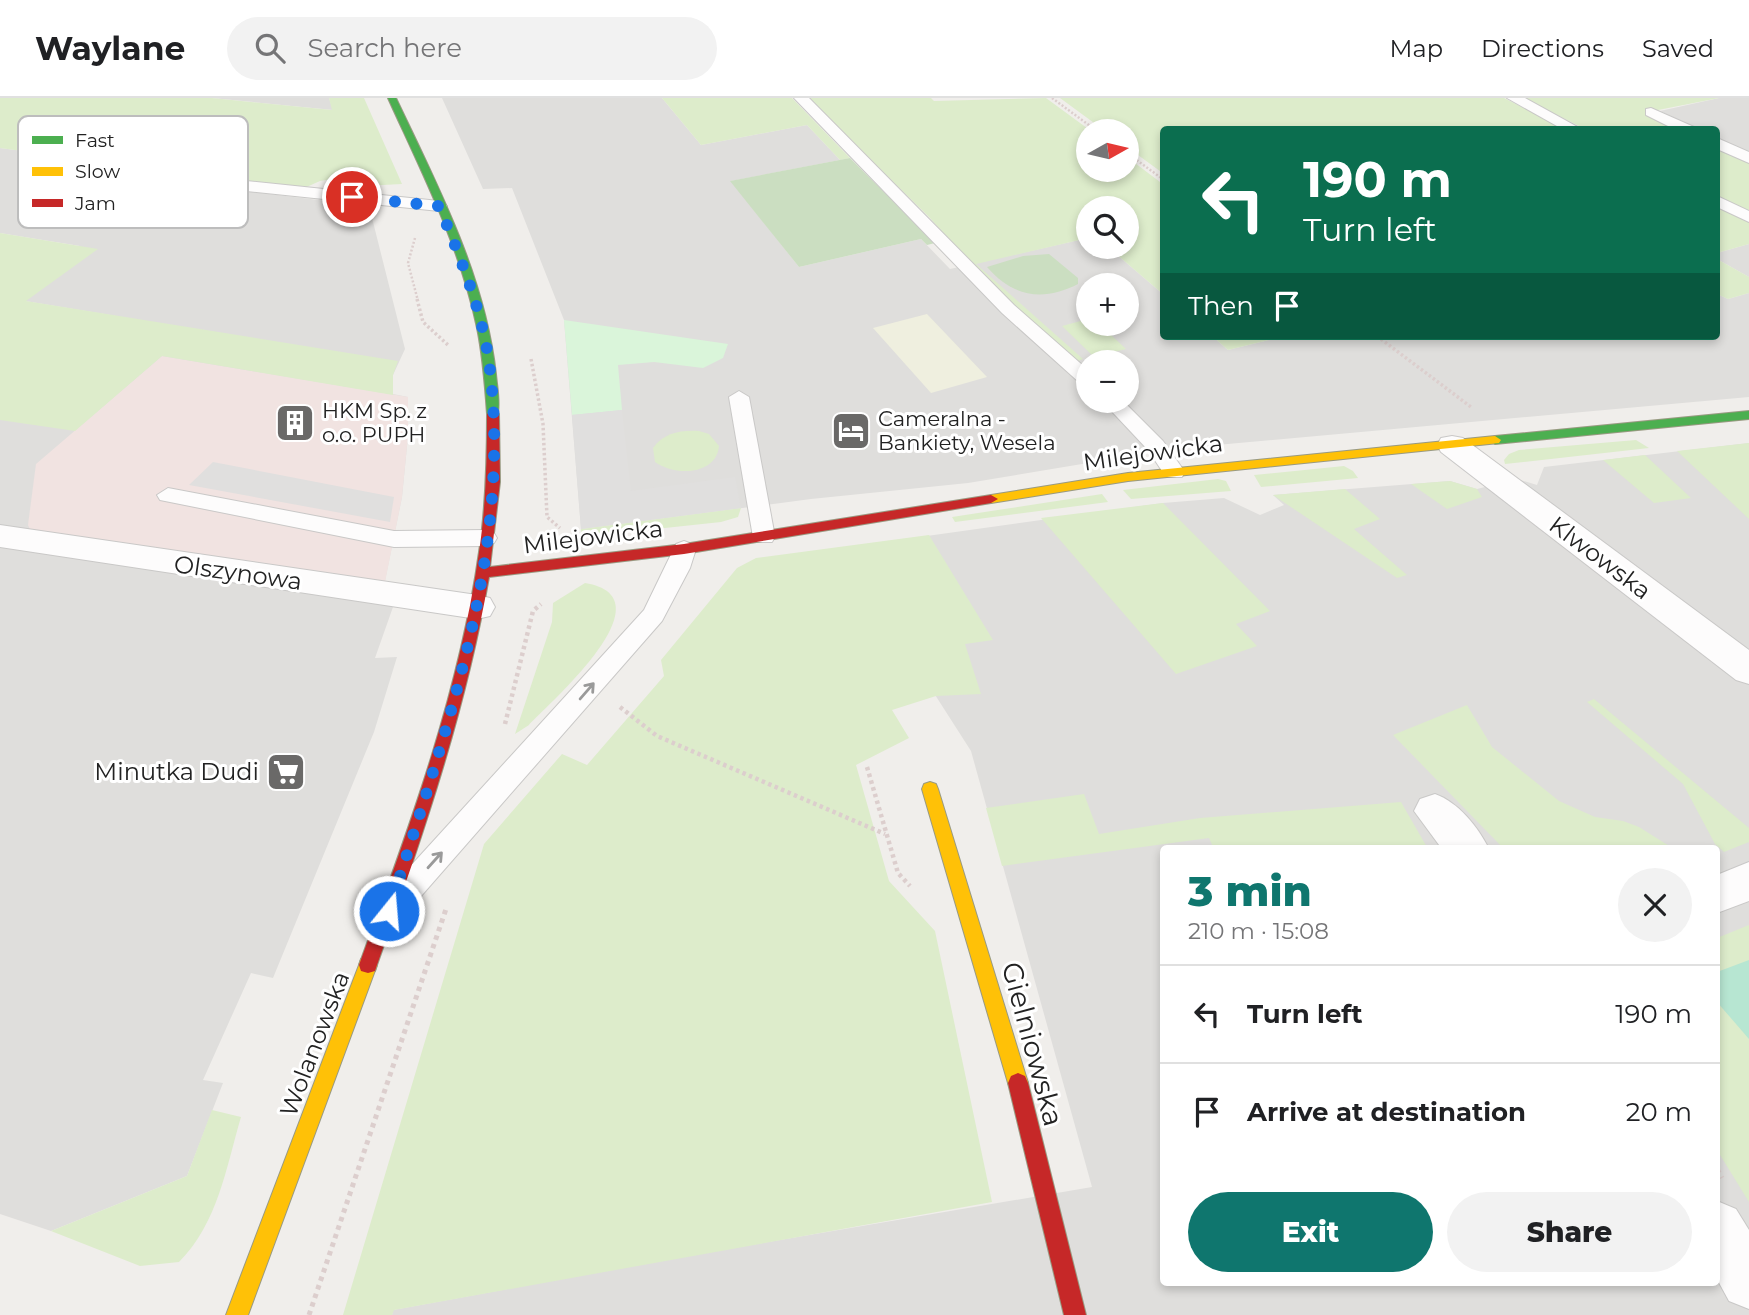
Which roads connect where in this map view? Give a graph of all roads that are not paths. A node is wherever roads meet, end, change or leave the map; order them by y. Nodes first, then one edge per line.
1 (391, 98) edge
2 (801, 98) edge
3 (1514, 98) edge
4 (1651, 112) dead end
5 (1568, 126) edge
6 (1681, 126) edge
7 (1720, 144) edge
8 (1749, 158) edge
9 (248, 186) edge
10 (1720, 203) edge
11 (439, 206) junction
12 (1749, 218) edge
13 (1076, 369) edge
14 (739, 397) dead end
15 (1124, 413) edge
16 (1749, 415) edge
17 (1452, 445) junction
18 (1174, 472) junction
19 (168, 495) dead end
20 (0, 536) edge
21 (764, 537) junction
22 (486, 538) junction
23 (684, 549) junction
24 (483, 573) junction
25 (477, 607) junction
26 (1749, 670) edge
27 (930, 789) dead end
28 (1435, 811) dead end
29 (1465, 845) edge
30 (1749, 881) edge
31 (1720, 893) edge
32 (389, 911) junction
33 (1720, 1233) edge
34 (1749, 1281) edge
35 (237, 1315) edge
36 (1074, 1315) edge

1 - 11 street, Wolanowska
2 - 13 lane
3 - 5 lane
4 - 6 lane
7 - 8 lane
9 - 11 lane
10 - 12 lane
11 - 22 street, Wolanowska
14 - 21 lane
15 - 18 lane
16 - 17 street, Milejowicka
17 - 18 street, Milejowicka
17 - 26 street, Klwowska
18 - 21 street, Milejowicka
19 - 22 lane
20 - 25 street, Olszynowa
21 - 23 street, Milejowicka
22 - 24 street, Wolanowska
23 - 24 street, Milejowicka
32 -> 23 lane
24 - 25 street, Wolanowska
25 - 32 street, Wolanowska
27 - 36 street, Gielniowska
28 - 29 street
30 - 31 street
32 - 35 street, Wolanowska
33 - 34 street

